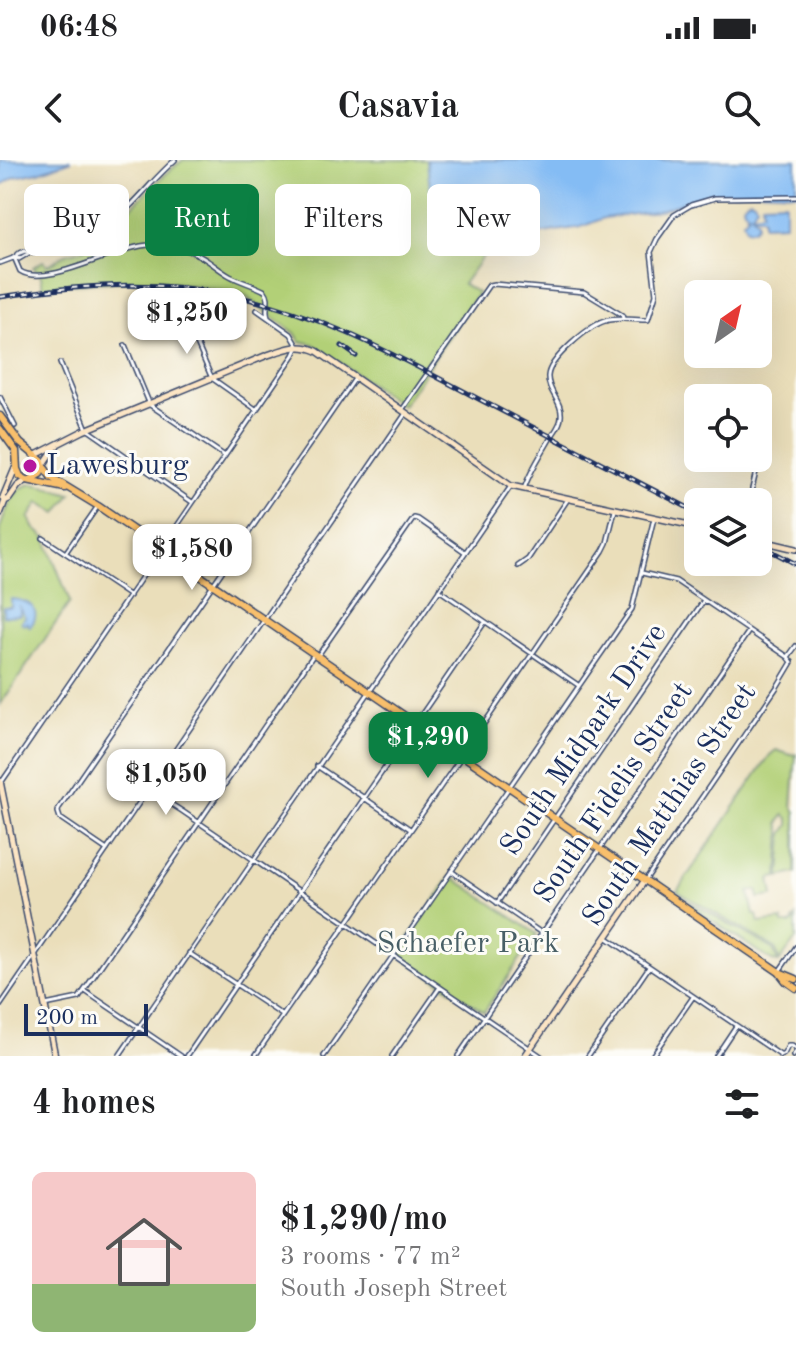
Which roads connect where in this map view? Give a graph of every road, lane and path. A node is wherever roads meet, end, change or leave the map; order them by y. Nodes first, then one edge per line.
1 (175, 160) edge
2 (796, 197) edge
3 (15, 257) junction
4 (0, 263) edge
5 (257, 310) dead end
6 (186, 318) dead end
7 (268, 318) junction
8 (624, 319) junction
9 (125, 345) dead end
10 (298, 346) junction
11 (60, 363) dead end
12 (356, 378) junction
13 (213, 379) junction
14 (0, 397) edge
15 (150, 405) junction
16 (257, 410) junction
17 (404, 412) junction
18 (0, 416) edge
19 (15, 426) dead end
20 (0, 429) edge
21 (87, 429) junction
22 (57, 445) junction
23 (35, 454) junction
24 (225, 457) junction
25 (17, 463) junction
26 (43, 465) junction
27 (28, 480) junction
28 (511, 486) junction
29 (69, 488) junction
30 (524, 489) junction
31 (568, 499) junction
32 (193, 503) junction
33 (98, 506) junction
34 (2, 507) edge
35 (615, 510) junction
36 (654, 518) junction
37 (684, 524) edge
38 (43, 538) dead end
39 (772, 544) edge
40 (796, 549) edge
41 (161, 550) junction
42 (465, 552) junction
43 (66, 553) junction
44 (518, 566) dead end
45 (642, 573) junction
46 (213, 585) junction
47 (439, 590) junction
48 (130, 596) junction
49 (704, 600) junction
50 (265, 620) junction
51 (485, 622) junction
52 (749, 631) junction
53 (796, 646) edge
54 (532, 654) junction
55 (316, 656) junction
56 (788, 657) junction
57 (579, 686) junction
58 (369, 692) junction
59 (415, 724) junction
60 (462, 755) junction
61 (317, 766) junction
62 (0, 783) edge
63 (508, 787) junction
64 (149, 790) junction
65 (364, 798) junction
66 (555, 819) junction
67 (200, 823) junction
68 (411, 829) junction
69 (107, 850) junction
70 (600, 850) junction
71 (253, 860) junction
72 (451, 871) junction
73 (645, 880) junction
74 (300, 891) junction
75 (497, 903) junction
76 (347, 923) junction
77 (543, 934) junction
78 (606, 937) junction
79 (796, 947) edge
80 (189, 953) junction
81 (35, 955) junction
82 (393, 955) junction
83 (649, 967) junction
84 (779, 972) junction
85 (796, 979) edge
86 (236, 984) junction
87 (440, 987) junction
88 (796, 988) edge
89 (85, 991) junction
90 (0, 995) edge
91 (693, 997) junction
92 (5, 999) junction
93 (45, 1005) junction
94 (0, 1006) edge
95 (283, 1016) junction
96 (484, 1017) junction
97 (736, 1026) junction
98 (138, 1027) junction
99 (530, 1048) junction
100 (788, 1054) edge
101 (55, 1056) edge
102 (119, 1056) edge
103 (181, 1056) edge
104 (187, 1056) edge
105 (255, 1056) edge
106 (324, 1056) edge
107 (392, 1056) edge
108 (458, 1056) edge
109 (525, 1056) edge
110 (541, 1056) edge
111 (588, 1056) edge
112 (652, 1056) edge
113 (716, 1056) edge

1 - 3 street
2 - 8 street
3 - 4 street
3 - 7 street
5 - 7 street
6 - 13 street
7 - 10 street
8 - 17 street
8 - 30 street
9 - 15 street
10 - 12 main road
10 - 13 main road
10 - 16 street
11 - 21 street
12 - 17 main road
12 - 46 street
13 - 15 main road
13 - 16 street
14 - 19 street
15 - 21 main road
15 - 24 street
16 - 24 street
17 - 28 main road
17 - 50 street
18 - 23 main road
20 - 25 main road
21 - 22 main road
21 - 32 street
22 - 23 main road
22 - 26 main road
23 - 25 main road
23 - 26 main road
24 - 32 street
25 - 27 main road
25 - 34 main road
26 - 27 main road
26 - 29 main road
27 - 29 main road
27 - 34 main road
28 - 30 main road
28 - 42 street
29 - 33 main road
30 - 31 main road
31 - 35 main road
31 - 44 street
32 - 41 street
33 - 41 main road
33 - 43 street
35 - 36 main road
35 - 54 street
36 - 37 main road
36 - 45 street
38 - 43 street
39 - 40 main road
41 - 46 main road
41 - 48 street
42 - 47 street
42 - 55 street
43 - 48 street
45 - 49 street
45 - 57 street
46 - 50 main road
46 - 69 street
47 - 51 street
47 - 58 street
48 - 62 street
49 - 52 street
49 - 66 street, South Midpark Drive
50 - 55 main road
50 - 64 street
51 - 54 street
51 - 59 street
52 - 56 street
52 - 70 street, South Fidelis Street
53 - 56 street, South Matthias Street
54 - 57 street
54 - 60 street
55 - 58 main road
55 - 67 street
56 - 73 street, South Matthias Street
57 - 63 street
58 - 59 main road
58 - 61 street
59 - 60 main road
59 - 65 street
60 - 63 main road
60 - 68 street
61 - 65 street
61 - 71 street
62 - 81 main road
63 - 66 main road
63 - 72 street
64 - 67 street
64 - 69 street
65 - 68 street
65 - 74 street
66 - 70 main road
66 - 75 street, South Midpark Drive
67 - 71 street
67 - 89 street
68 - 76 street
69 - 81 street
70 - 73 main road
70 - 77 street, South Fidelis Street
71 - 74 street
71 - 80 street
72 - 75 street
72 - 82 street
73 - 78 main road, South Matthias Street
73 - 84 main road
74 - 76 street
74 - 86 street
75 - 77 street
76 - 82 street
76 - 95 street
77 - 96 street, South Fidelis Street
78 - 83 street
78 - 99 main road, South Matthias Street
79 - 84 street
80 - 86 street
80 - 98 street
81 - 92 street
81 - 93 main road
82 - 87 street
82 - 106 street
83 - 91 street
83 - 111 street
84 - 85 main road
84 - 88 main road
86 - 95 street
86 - 104 street
87 - 96 street
87 - 107 street
89 - 93 street
89 - 98 street
90 - 92 street
91 - 97 street
91 - 112 street
92 - 94 street
93 - 101 main road
95 - 105 street
96 - 99 street
96 - 108 street, South Fidelis Street
97 - 100 street
97 - 113 street
98 - 102 street
98 - 103 street
99 - 109 main road, South Matthias Street
99 - 110 street

